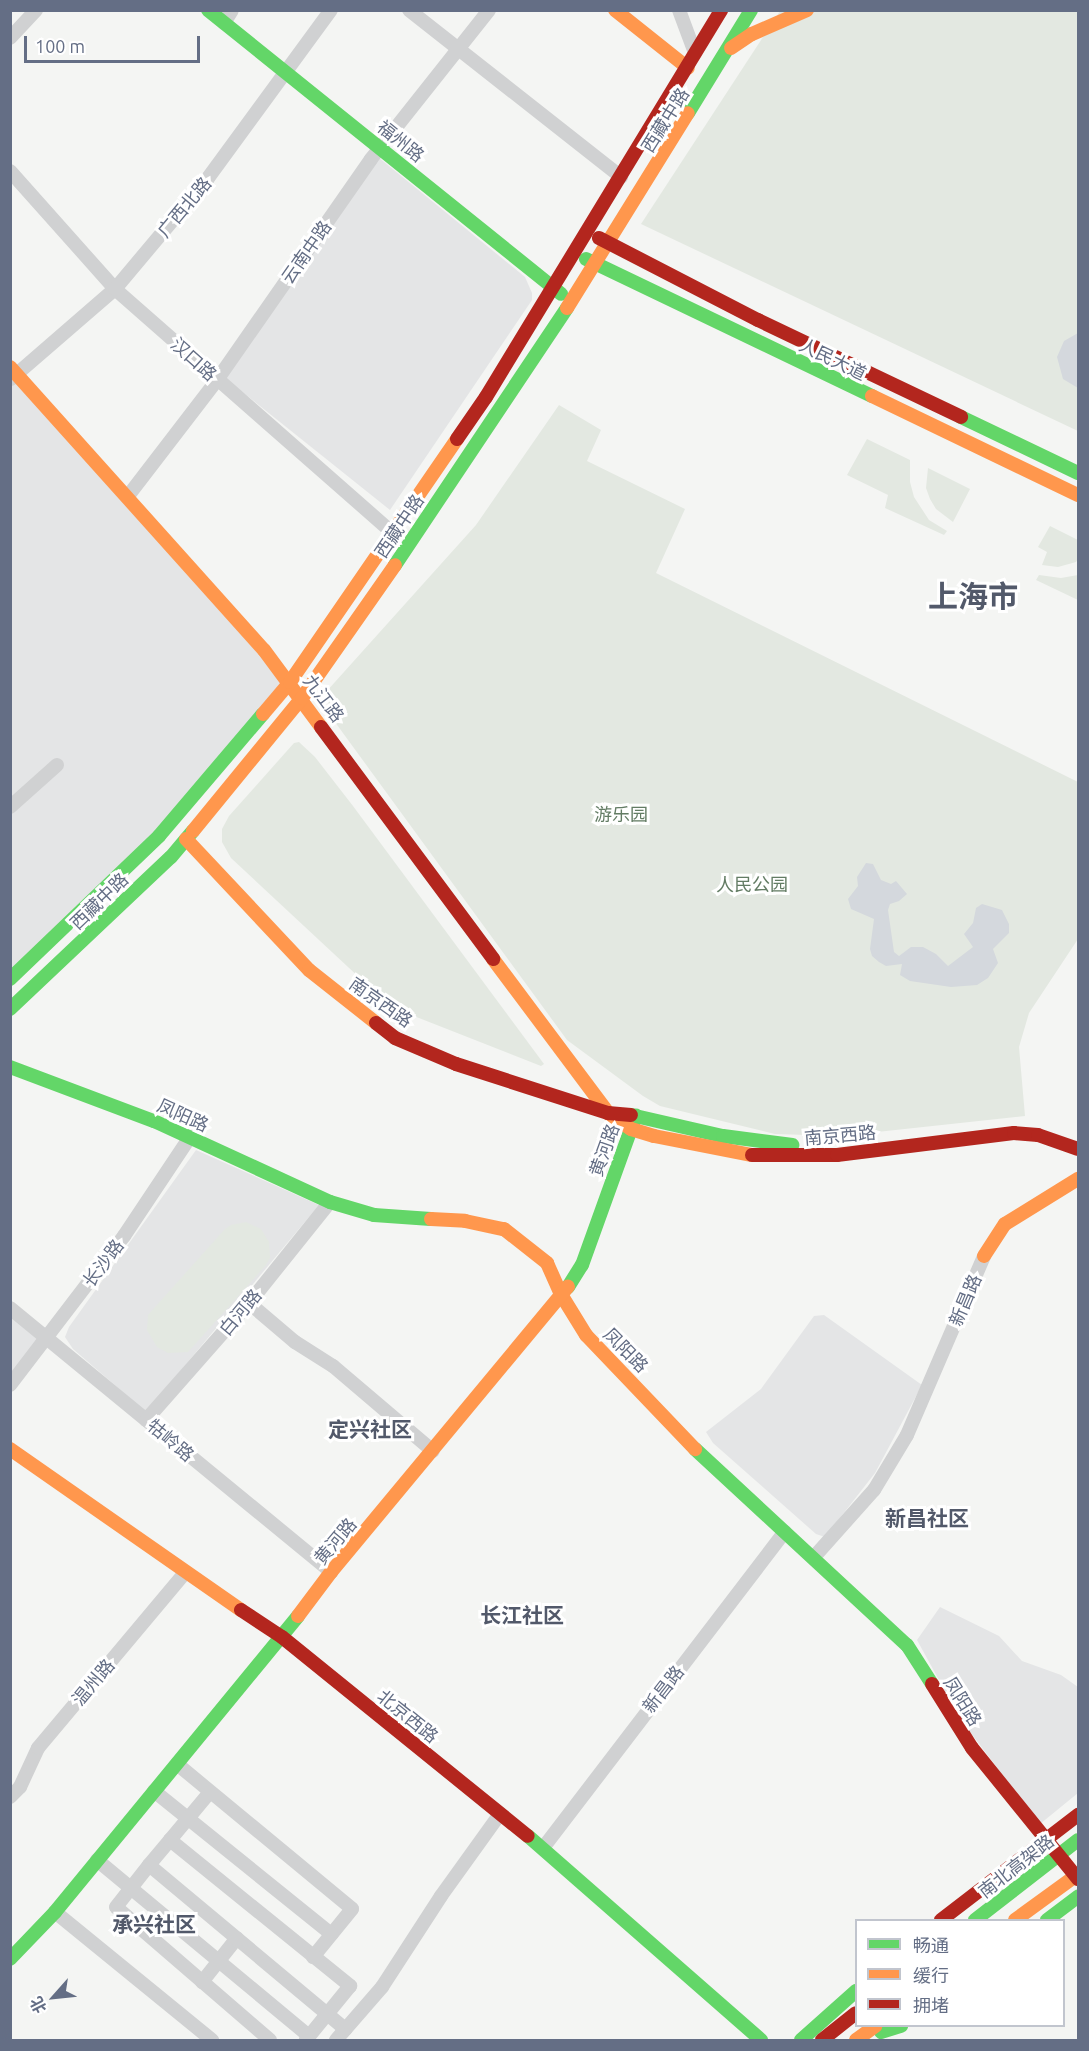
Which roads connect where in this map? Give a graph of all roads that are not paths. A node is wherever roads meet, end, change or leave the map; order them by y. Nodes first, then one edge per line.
1 (36, 10) edge
2 (208, 10) edge
3 (232, 10) edge
4 (331, 10) edge
5 (409, 10) edge
6 (489, 10) edge
7 (615, 10) edge
8 (679, 10) edge
9 (721, 10) edge
10 (751, 10) edge
11 (807, 10) edge
12 (224, 23) junction
13 (10, 38) edge
14 (459, 50) junction
15 (695, 53) junction
16 (725, 54) junction
17 (688, 68) junction
18 (286, 74) junction
19 (381, 147) junction
20 (10, 171) edge
21 (621, 177) junction
22 (588, 232) junction
23 (609, 244) junction
24 (574, 252) junction
25 (596, 264) junction
26 (552, 287) junction
27 (115, 289) junction
28 (570, 301) junction
29 (13, 373) edge
30 (217, 380) junction
31 (1078, 473) edge
32 (1078, 495) edge
33 (128, 496) junction
34 (393, 533) junction
35 (290, 682) junction
36 (302, 698) junction
37 (57, 765) dead end
38 (10, 807) edge
39 (186, 839) junction
40 (10, 979) edge
41 (10, 1009) edge
42 (10, 1067) edge
43 (580, 1074) junction
44 (608, 1113) junction
45 (636, 1115) junction
46 (631, 1129) junction
47 (190, 1137) junction
48 (1078, 1138) edge
49 (1078, 1149) edge
50 (1078, 1179) edge
51 (330, 1202) junction
52 (984, 1256) joint
53 (562, 1296) junction
54 (249, 1303) junction
55 (10, 1308) edge
56 (48, 1336) junction
57 (10, 1384) edge
58 (146, 1420) junction
59 (10, 1449) edge
60 (433, 1451) junction
61 (785, 1532) junction
62 (814, 1557) junction
63 (331, 1572) junction
64 (185, 1573) junction
65 (282, 1637) junction
66 (177, 1764) junction
67 (154, 1791) junction
68 (210, 1792) junction
69 (10, 1797) edge
70 (1078, 1805) edge
71 (500, 1814) junction
72 (1078, 1815) edge
73 (188, 1818) junction
74 (1078, 1827) edge
75 (1042, 1833) junction
76 (170, 1840) junction
77 (1078, 1840) edge
78 (1053, 1845) junction
79 (543, 1848) junction
80 (98, 1860) junction
81 (149, 1865) junction
82 (1078, 1874) edge
83 (1078, 1880) edge
84 (130, 1887) junction
85 (1078, 1890) edge
86 (1078, 1897) edge
87 (55, 1912) junction
88 (932, 1919) edge
89 (942, 1919) edge
90 (951, 1919) edge
91 (976, 1919) edge
92 (1016, 1919) edge
93 (1023, 1919) edge
94 (1036, 1919) edge
95 (1048, 1919) edge
96 (331, 1934) junction
97 (237, 1938) junction
98 (313, 1957) junction
99 (10, 1959) edge
100 (219, 1961) junction
101 (202, 1982) junction
102 (350, 1986) junction
103 (855, 1992) edge
104 (369, 2002) junction
105 (328, 2013) junction
106 (855, 2014) edge
107 (345, 2030) junction
108 (881, 2030) edge
109 (307, 2038) edge
110 (212, 2040) edge
111 (270, 2040) edge
112 (336, 2040) edge
113 (761, 2040) edge
114 (801, 2040) edge
115 (822, 2040) edge
116 (856, 2040) edge

1 - 13 street
2 - 12 main road, 福州路
3 - 12 street
4 - 18 street, 广西北路
5 - 14 street
6 - 14 street, 云南中路
7 - 17 main road
8 - 15 street
9 - 15 main road, 西藏中路
10 - 16 main road, 西藏中路
11 - 16 main road
12 - 18 main road, 福州路
14 - 19 street, 云南中路
14 - 21 street
15 - 17 main road, 西藏中路
16 - 23 main road, 西藏中路
17 - 21 main road, 西藏中路
18 - 19 main road, 福州路
18 - 27 street, 广西北路
19 - 26 main road, 福州路
19 - 30 street, 云南中路
20 - 27 street, 汉口路
21 - 22 main road, 西藏中路
22 - 23 main road, 人民大道
22 - 24 main road, 西藏中路
23 - 25 main road, 西藏中路
23 - 31 main road, 人民大道
24 - 25 main road, 人民大道
24 - 26 main road, 西藏中路
25 - 28 main road, 西藏中路
25 - 32 main road, 人民大道
26 - 28 main road, 福州路
26 - 34 main road, 西藏中路
27 - 29 street, 广西北路
27 - 30 street, 汉口路
28 - 36 main road, 西藏中路
29 - 33 main road, 九江路
30 - 33 street, 云南中路
30 - 34 street, 汉口路
33 - 35 main road, 九江路
34 - 35 main road, 西藏中路
35 - 36 main road, 九江路
35 - 40 main road, 西藏中路
36 - 39 main road, 西藏中路
36 - 43 main road, 九江路
37 - 38 street
39 - 41 main road, 西藏中路
39 - 44 main road, 南京西路
42 - 47 main road, 凤阳路
43 - 44 main road, 九江路
43 - 45 main road, 九江路
44 - 45 main road, 南京西路
44 - 46 main road, 南京西路
45 - 46 main road, 黄河路
45 - 48 main road, 南京西路
46 - 49 main road, 南京西路
46 - 53 main road, 黄河路
47 - 51 main road, 凤阳路
47 - 56 street, 长沙路
50 - 52 main road
51 - 53 main road, 凤阳路
51 - 54 street, 白河路
52 - 62 street, 新昌路
53 - 60 main road, 黄河路
53 - 61 main road, 凤阳路
54 - 58 street, 白河路
54 - 60 street
55 - 56 street, 牯岭路
56 - 57 street, 长沙路
56 - 58 street, 牯岭路
58 - 63 street, 牯岭路
59 - 64 main road, 北京西路
60 - 63 main road, 黄河路
61 - 62 main road, 凤阳路
61 - 79 street, 新昌路
62 - 75 main road, 凤阳路
63 - 65 main road, 黄河路
64 - 65 main road, 北京西路
64 - 69 street, 温州路
65 - 66 main road, 黄河路
65 - 71 main road, 北京西路
66 - 67 main road, 黄河路
66 - 68 street
67 - 73 street
67 - 80 main road, 黄河路
68 - 73 street
68 - 96 street
70 - 75 main road
71 - 79 main road, 北京西路
71 - 104 street
72 - 89 main road
73 - 76 street
73 - 96 street
74 - 78 main road
75 - 78 main road, 凤阳路
75 - 88 main road
76 - 81 street
76 - 98 street
77 - 91 main road, 南北高架路
78 - 83 main road, 凤阳路
78 - 90 main road
79 - 113 main road, 北京西路
80 - 84 street
80 - 87 main road, 黄河路
81 - 84 street
81 - 97 street
82 - 92 main road
83 - 93 main road
84 - 100 street
84 - 101 street
85 - 94 main road
86 - 95 main road
87 - 99 main road, 黄河路
87 - 110 street
96 - 98 street
97 - 100 street
97 - 105 street
98 - 102 street
100 - 101 street
100 - 109 street
101 - 111 street
102 - 104 street
102 - 105 street
103 - 114 main road
104 - 107 street
105 - 107 street
105 - 109 street
106 - 115 main road
107 - 112 street
108 - 116 main road

